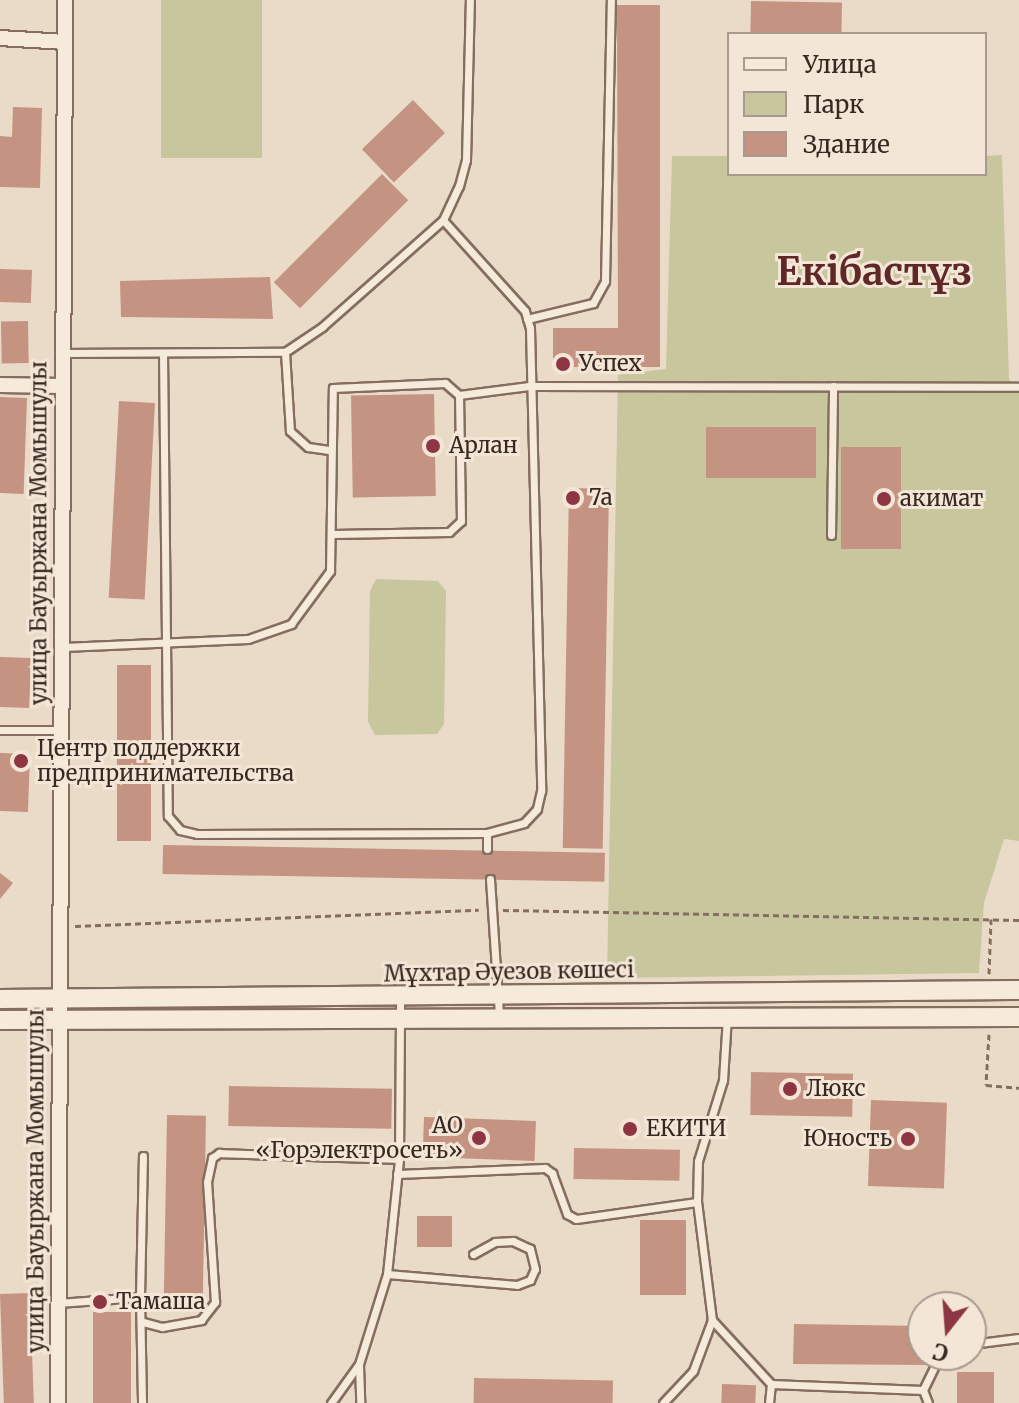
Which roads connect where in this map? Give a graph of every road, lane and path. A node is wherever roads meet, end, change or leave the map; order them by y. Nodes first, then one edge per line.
1 (65, 0) edge
2 (470, 0) edge
3 (611, 0) edge
4 (0, 38) edge
5 (65, 42) junction
6 (443, 220) junction
7 (527, 319) junction
8 (285, 352) junction
9 (62, 353) junction
10 (163, 353) junction
11 (0, 385) edge
12 (62, 386) junction
13 (529, 386) junction
14 (833, 386) junction
15 (1019, 387) edge
16 (459, 395) junction
17 (329, 450) junction
18 (333, 534) junction
19 (831, 535) dead end
20 (167, 645) junction
21 (61, 647) junction
22 (0, 730) edge
23 (60, 730) junction
24 (487, 833) junction
25 (487, 849) dead end
26 (490, 879) dead end
27 (490, 910) junction
28 (1019, 920) edge
29 (58, 926) junction
30 (1019, 990) edge
31 (497, 996) junction
32 (400, 997) junction
33 (0, 999) edge
34 (58, 1001) junction
35 (727, 1016) junction
36 (1019, 1017) edge
37 (499, 1018) junction
38 (400, 1019) junction
39 (0, 1020) edge
40 (59, 1021) junction
41 (986, 1085) dead end
42 (1019, 1088) edge
43 (143, 1156) dead end
44 (399, 1159) junction
45 (397, 1174) junction
46 (697, 1202) junction
47 (473, 1254) dead end
48 (387, 1274) junction
49 (140, 1297) junction
50 (58, 1303) junction
51 (712, 1320) junction
52 (143, 1322) junction
53 (1019, 1338) edge
54 (987, 1342) edge
55 (359, 1364) junction
56 (932, 1371) edge
57 (771, 1384) junction
58 (923, 1390) junction
59 (58, 1403) edge
60 (142, 1403) edge
61 (331, 1403) edge
62 (360, 1403) edge
63 (663, 1403) edge
64 (769, 1403) edge
65 (928, 1403) edge

1 - 5 street, улица Бауыржана Момышулы
2 - 6 lane
3 - 7 lane
4 - 5 street
5 - 9 street, улица Бауыржана Момышулы
6 - 7 lane
6 - 8 lane
7 - 13 lane
8 - 10 lane
8 - 17 lane
9 - 10 lane
9 - 12 street, улица Бауыржана Момышулы
10 - 20 lane
11 - 12 street
12 - 21 street, улица Бауыржана Момышулы
13 - 14 lane
13 - 16 lane
13 - 24 lane
14 - 15 lane
14 - 19 lane
16 - 17 lane
16 - 18 lane
17 - 18 lane
18 - 20 lane
20 - 21 lane
20 - 24 lane
21 - 23 street, улица Бауыржана Момышулы
22 - 23 lane
23 - 29 street, улица Бауыржана Момышулы
24 - 25 lane
26 - 27 lane
27 - 28 path
27 - 29 path
27 - 31 lane
29 - 34 street, улица Бауыржана Момышулы
30 - 31 street, Мұхтар Әуезов көшесі
31 - 32 street, Мұхтар Әуезов көшесі
31 - 37 lane
32 - 34 street, Мұхтар Әуезов көшесі
32 - 38 lane
33 - 34 street, Мұхтар Әуезов көшесі
34 - 40 street, улица Бауыржана Момышулы
35 - 36 street, Мұхтар Әуезов көшесі
35 - 37 street, Мұхтар Әуезов көшесі
35 - 46 lane
37 - 38 street, Мұхтар Әуезов көшесі
38 - 40 street, Мұхтар Әуезов көшесі
38 - 44 lane
39 - 40 street, Мұхтар Әуезов көшесі
40 - 50 street, улица Бауыржана Момышулы
41 - 42 path
43 - 49 lane
44 - 45 lane
44 - 52 lane
45 - 46 lane
45 - 48 lane
46 - 51 lane
47 - 48 lane
48 - 55 lane
49 - 50 lane
49 - 52 lane
50 - 59 street, улица Бауыржана Момышулы
51 - 57 lane
51 - 63 lane
52 - 60 lane
53 - 54 lane
55 - 61 lane
55 - 62 lane
56 - 58 lane
57 - 58 lane
57 - 64 lane
58 - 65 lane

